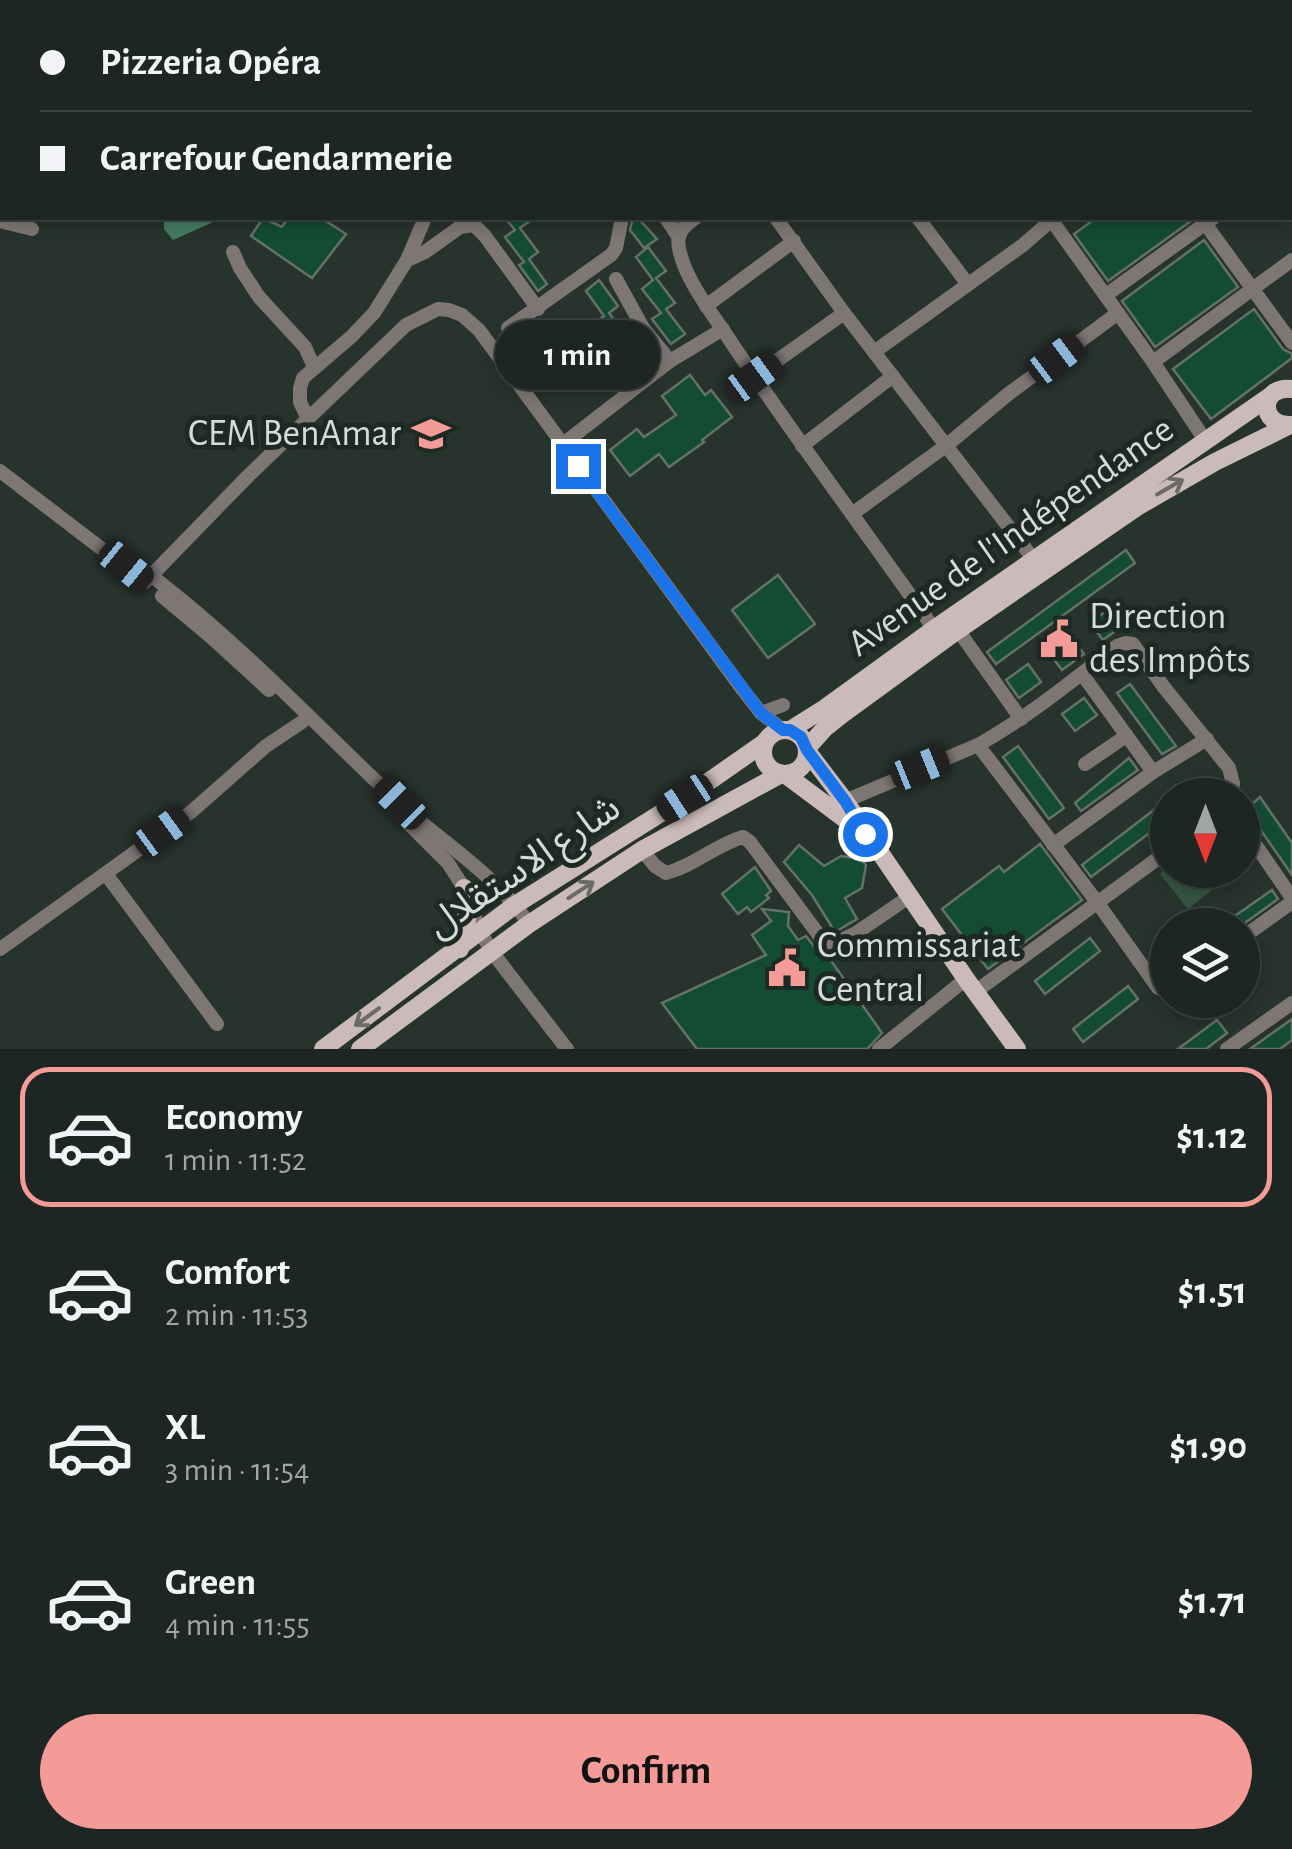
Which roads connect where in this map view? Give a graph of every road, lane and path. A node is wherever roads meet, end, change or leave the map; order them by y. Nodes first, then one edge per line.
1 (424, 220) edge
2 (622, 220) edge
3 (667, 220) edge
4 (693, 220) edge
5 (778, 220) edge
6 (920, 220) edge
7 (1050, 220) edge
8 (1053, 220) edge
9 (1206, 220) edge
10 (0, 221) edge
11 (32, 228) dead end
12 (678, 236) junction
13 (794, 241) junction
14 (232, 252) dead end
15 (407, 260) junction
16 (1292, 260) edge
17 (616, 279) dead end
18 (967, 283) junction
19 (1252, 288) junction
20 (1106, 295) junction
21 (706, 306) junction
22 (538, 308) junction
23 (844, 313) junction
24 (1118, 313) junction
25 (508, 328) dead end
26 (723, 329) junction
27 (1292, 343) edge
28 (874, 352) junction
29 (670, 362) junction
30 (1153, 362) junction
31 (314, 368) junction
32 (893, 376) junction
33 (754, 377) junction
34 (1283, 388) edge
35 (308, 419) junction
36 (1291, 425) edge
37 (1205, 440) junction
38 (562, 444) junction
39 (947, 444) junction
40 (802, 446) junction
41 (0, 463) edge
42 (0, 472) edge
43 (852, 514) junction
44 (1035, 561) junction
45 (147, 578) junction
46 (934, 629) junction
47 (958, 630) junction
48 (1082, 674) junction
49 (783, 705) dead end
50 (761, 713) junction
51 (1021, 719) junction
52 (302, 722) junction
53 (776, 736) junction
54 (1126, 736) junction
55 (1207, 739) junction
56 (978, 745) junction
57 (807, 749) junction
58 (1085, 764) dead end
59 (1153, 772) junction
60 (783, 774) junction
61 (1233, 778) edge
62 (845, 801) junction
63 (865, 834) junction
64 (1053, 846) junction
65 (642, 850) junction
66 (1260, 852) edge
67 (1150, 864) edge
68 (106, 874) junction
69 (464, 888) junction
70 (908, 897) junction
71 (1292, 900) edge
72 (1097, 902) junction
73 (515, 905) junction
74 (529, 924) junction
75 (1260, 924) edge
76 (480, 932) junction
77 (460, 948) junction
78 (0, 949) edge
79 (492, 952) junction
80 (1150, 977) edge
81 (970, 986) junction
82 (395, 997) junction
83 (1292, 1003) edge
84 (408, 1014) junction
85 (218, 1024) dead end
86 (334, 1046) edge
87 (1229, 1048) edge
88 (360, 1049) edge
89 (566, 1049) edge
90 (880, 1049) edge
91 (1017, 1049) edge

1 - 15 street
2 - 22 street
3 - 12 street
4 - 12 street
5 - 13 street
6 - 18 street
7 - 18 street
8 - 20 street
9 - 19 street
9 - 20 street
10 - 11 street
12 - 21 street
13 - 21 street
13 - 23 street
14 - 31 street
15 - 22 street
15 - 31 street
16 - 19 street
17 - 29 street
18 - 28 street
19 - 27 street
19 - 30 street
20 - 24 street
21 - 26 street
22 - 25 street
23 - 28 street
23 - 33 street
24 - 30 street
24 - 39 street
26 - 29 street
26 - 33 street
28 - 32 street
29 - 38 street
30 - 37 street
31 - 35 street
32 - 39 street
32 - 40 street
33 - 40 street
34 - 36 main road
34 - 37 main road, Avenue de l'Indépendance
35 - 38 street
35 - 45 street
47 -> 36 main road, Avenue de l'Indépendance
37 - 44 main road, Avenue de l'Indépendance
38 - 50 street
39 - 43 street
39 - 44 street
40 - 43 street
41 - 45 street
42 - 45 street
43 - 46 street
44 - 46 main road, Avenue de l'Indépendance
45 - 52 street
45 - 73 street
46 - 53 main road, Avenue de l'Indépendance
47 - 51 street
47 - 57 main road, Avenue de l'Indépendance
48 - 51 street
48 - 54 street
48 - 55 street
49 - 50 street
50 - 53 street
51 - 56 street
52 - 68 street
52 - 69 street
53 - 57 main road
53 - 60 main road
53 - 73 main road, شارع الاستقلال
54 - 58 street
54 - 59 street
55 - 59 street
55 - 61 street
56 - 62 street
56 - 64 street
57 - 60 main road
57 - 62 main road
59 - 64 street
60 - 63 main road
60 - 65 main road
62 - 63 main road
63 - 70 main road
64 - 72 street
65 - 70 street
74 -> 65 main road
66 - 71 street
67 - 72 street
68 - 78 street
68 - 85 street
69 - 76 street
69 - 77 main road
70 - 81 main road
71 - 75 street
72 - 80 street
72 - 81 street
73 - 74 street
73 - 76 main road, شارع الاستقلال
74 - 79 main road
76 - 77 main road, شارع الاستقلال
76 - 79 street
77 - 82 main road, شارع الاستقلال
79 - 84 main road
79 - 89 street
81 - 90 street
81 - 91 main road
82 - 84 main road
82 -> 86 main road, شارع الاستقلال
83 - 87 street
84 - 88 main road

